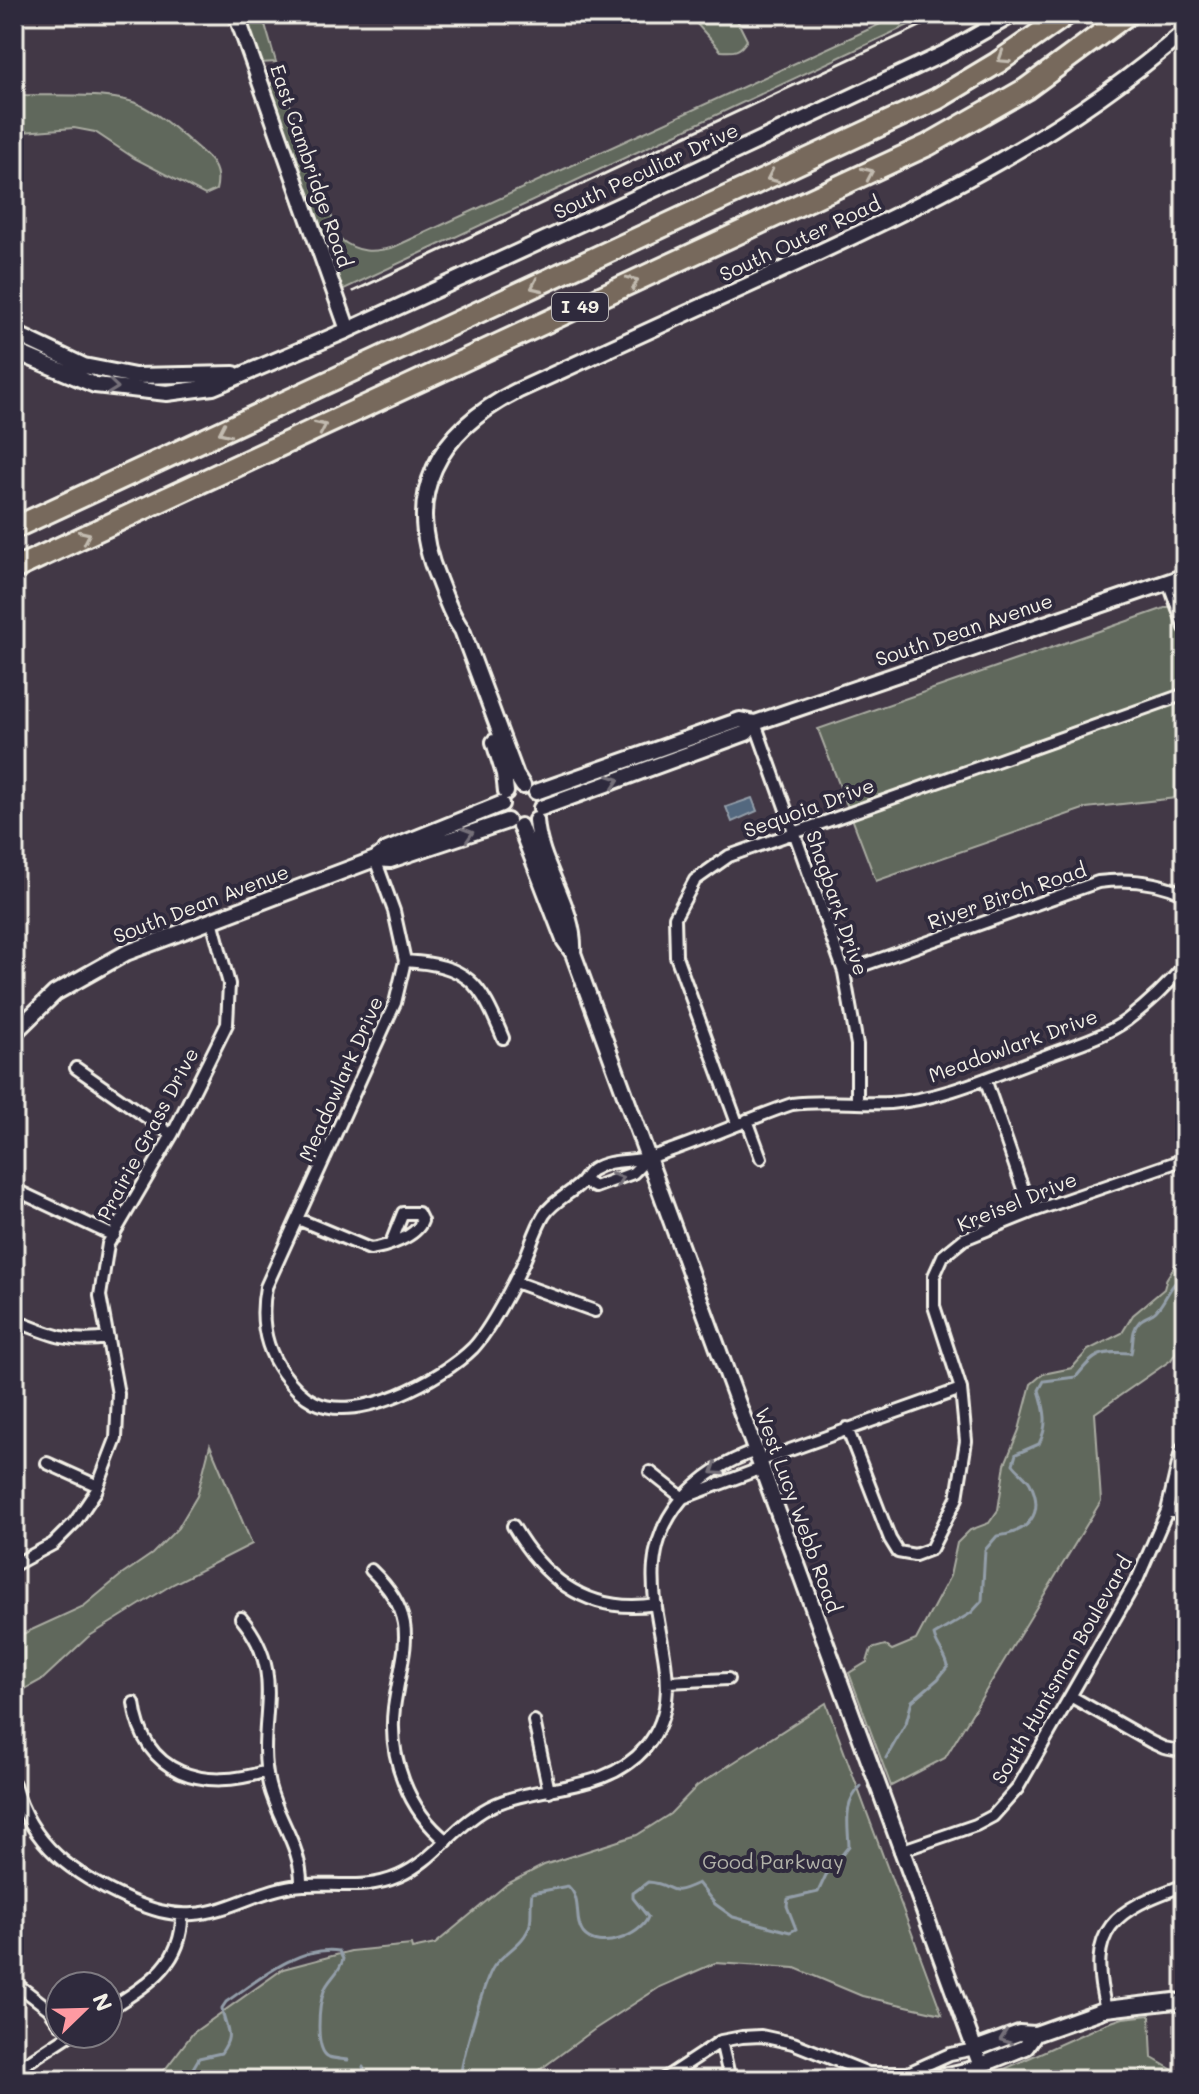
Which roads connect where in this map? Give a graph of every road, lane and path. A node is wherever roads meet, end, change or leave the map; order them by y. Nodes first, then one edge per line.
1 (236, 14) edge
2 (1014, 14) edge
3 (1067, 14) edge
4 (1128, 14) edge
5 (1185, 31) edge
6 (348, 330) junction
7 (14, 333) edge
8 (14, 351) edge
9 (250, 373) junction
10 (14, 528) edge
11 (14, 569) edge
12 (1185, 576) edge
13 (1168, 581) junction
14 (455, 620) junction
15 (1185, 628) edge
16 (1185, 694) edge
17 (755, 723) junction
18 (529, 789) junction
19 (504, 798) junction
20 (538, 814) junction
21 (514, 823) junction
22 (793, 831) junction
23 (375, 859) junction
24 (1185, 894) edge
25 (212, 920) junction
26 (573, 953) junction
27 (405, 961) junction
28 (1185, 965) edge
29 (844, 972) junction
30 (14, 1033) edge
31 (503, 1038) dead end
32 (76, 1068) dead end
33 (985, 1079) junction
34 (857, 1101) junction
35 (742, 1122) junction
36 (172, 1135) junction
37 (648, 1158) junction
38 (761, 1158) dead end
39 (1185, 1159) edge
40 (583, 1181) junction
41 (18, 1191) dead end
42 (1031, 1212) junction
43 (298, 1219) junction
44 (114, 1236) junction
45 (391, 1243) dead end
46 (515, 1282) junction
47 (595, 1311) dead end
48 (14, 1320) edge
49 (108, 1338) junction
50 (961, 1389) junction
51 (847, 1428) junction
52 (1185, 1444) edge
53 (759, 1460) junction
54 (47, 1463) dead end
55 (650, 1472) dead end
56 (98, 1486) junction
57 (683, 1498) junction
58 (1167, 1511) junction
59 (1185, 1514) edge
60 (513, 1526) dead end
61 (14, 1565) edge
62 (371, 1570) dead end
63 (656, 1604) junction
64 (241, 1618) dead end
65 (728, 1679) dead end
66 (667, 1682) junction
67 (1072, 1697) junction
68 (134, 1703) dead end
69 (534, 1721) dead end
70 (1185, 1752) edge
71 (266, 1771) junction
72 (14, 1784) edge
73 (549, 1791) junction
74 (447, 1841) junction
75 (900, 1851) junction
76 (301, 1885) junction
77 (1185, 1885) edge
78 (182, 1915) junction
79 (14, 1982) edge
80 (124, 1999) edge
81 (44, 2005) edge
82 (1185, 2005) edge
83 (1106, 2009) junction
84 (1035, 2034) junction
85 (721, 2041) junction
86 (975, 2049) junction
87 (46, 2050) edge
88 (14, 2071) edge
89 (909, 2073) junction
90 (983, 2073) edge
91 (886, 2077) edge
92 (662, 2080) edge
93 (730, 2080) edge

1 - 6 street, East Cambridge Road
2 - 6 street, South Peculiar Drive
3 -> 10 highway, I 49
11 -> 4 highway, I 49
5 - 14 street, South Outer Road
6 - 9 street, South Peculiar Drive
7 - 9 street
8 -> 9 street, South Peculiar Drive
12 - 13 street, South Dean Avenue
13 - 15 street
13 - 17 street, South Dean Avenue
14 - 18 street
14 - 19 street
16 - 22 street, Sequoia Drive
17 - 18 street, South Dean Avenue
20 -> 17 street, South Dean Avenue
17 - 22 street, Shagbark Drive
18 - 19 street
18 - 20 street
19 - 21 street
19 - 23 street, South Dean Avenue
20 - 21 street
20 - 26 street, West Lucy Webb Road
23 -> 21 street, South Dean Avenue
21 - 26 street, West Lucy Webb Road
22 - 29 street, Shagbark Drive
22 - 35 street, Sequoia Drive
23 - 25 street, South Dean Avenue
23 - 27 street, Meadowlark Drive
24 - 29 street, River Birch Road
25 - 30 street, South Dean Avenue
25 - 36 street, Prairie Grass Drive
26 - 37 street, West Lucy Webb Road
27 - 31 street
27 - 43 street, Meadowlark Drive
28 - 33 street, Meadowlark Drive
29 - 34 street, Shagbark Drive
32 - 36 street
33 - 34 street, Meadowlark Drive
33 - 42 street
34 - 35 street, Meadowlark Drive
35 - 37 street, Meadowlark Drive
35 - 38 street, Sequoia Drive
36 - 44 street, Prairie Grass Drive
37 - 40 street, Meadowlark Drive
40 -> 37 street
37 - 53 street, West Lucy Webb Road
39 - 42 street, Kreisel Drive
40 - 46 street, Meadowlark Drive
41 - 44 street
42 - 50 street, Kreisel Drive
43 - 45 street
43 - 46 street, Meadowlark Drive
44 - 49 street, Prairie Grass Drive
46 - 47 street
48 - 49 street
49 - 56 street, Prairie Grass Drive
50 - 51 street
50 - 51 street, Kreisel Drive
51 - 53 street
52 - 58 street, South Huntsman Boulevard
53 - 57 street
53 -> 57 street
53 - 75 street, West Lucy Webb Road
54 - 56 street
55 - 57 street
56 - 61 street, Prairie Grass Drive
57 - 63 street
58 - 59 street
58 - 67 street, South Huntsman Boulevard
60 - 63 street
62 - 74 street
63 - 66 street
64 - 71 street
65 - 66 street
66 - 73 street
67 - 70 street
67 - 75 street, South Huntsman Boulevard
68 - 71 street
69 - 73 street
71 - 76 street
72 - 78 street
73 - 74 street
74 - 76 street
75 - 86 street, West Lucy Webb Road
76 - 78 street
77 - 83 street
78 - 80 street
79 - 81 street
82 - 83 street
83 - 84 street
84 -> 86 street
84 - 90 street
85 - 91 street
85 - 92 street
85 - 93 street
86 - 89 street
86 - 90 street, West Lucy Webb Road
87 - 88 street
89 - 90 street
89 - 91 street

